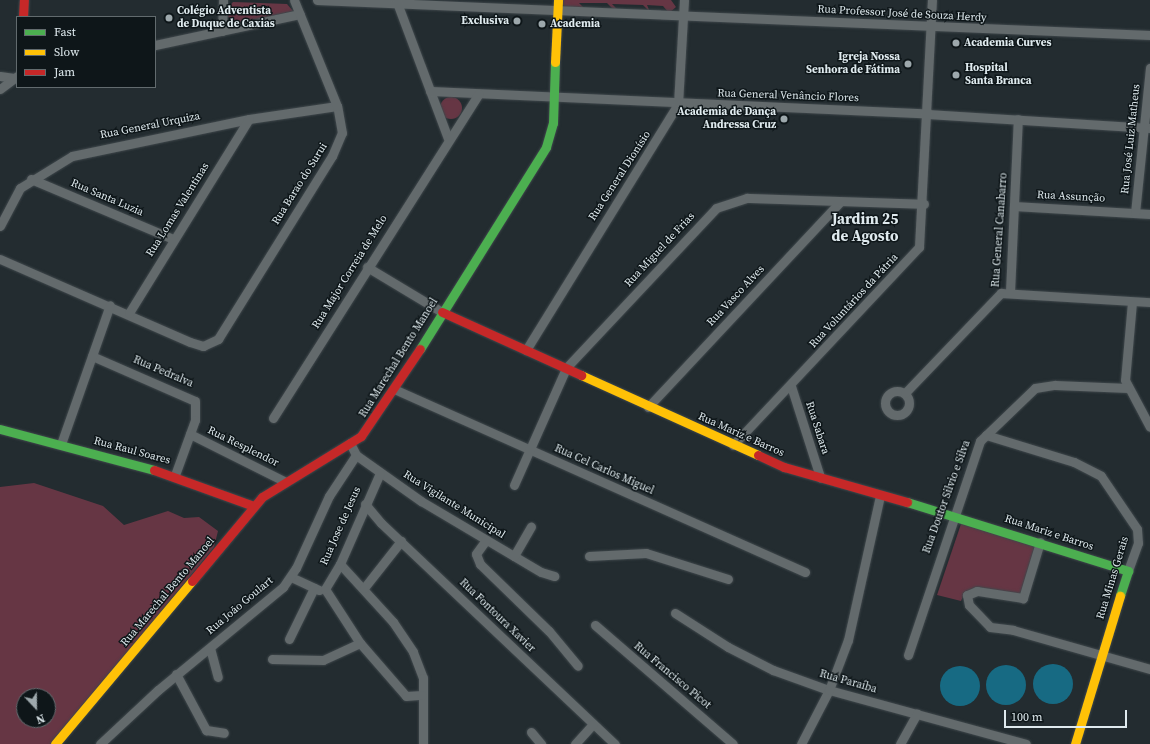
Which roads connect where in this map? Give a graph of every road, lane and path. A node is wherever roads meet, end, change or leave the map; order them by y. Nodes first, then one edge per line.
1 (24, 0) edge
2 (223, 0) edge
3 (294, 0) edge
4 (316, 0) edge
5 (558, 0) edge
6 (684, 0) edge
7 (932, 0) edge
8 (396, 2) edge
9 (558, 10) junction
10 (300, 14) junction
11 (23, 16) edge
12 (683, 17) junction
13 (931, 27) junction
14 (222, 31) junction
15 (1150, 36) edge
16 (156, 45) edge
17 (1150, 68) edge
18 (0, 76) edge
19 (16, 77) edge
20 (0, 89) edge
21 (430, 91) junction
22 (479, 94) junction
23 (554, 99) junction
24 (678, 104) junction
25 (337, 106) junction
26 (928, 114) junction
27 (249, 119) junction
28 (1018, 119) junction
29 (1147, 127) edge
30 (448, 138) junction
31 (31, 179) junction
32 (840, 202) junction
33 (924, 204) junction
34 (1014, 206) junction
35 (1135, 213) junction
36 (1150, 214) edge
37 (0, 226) edge
38 (173, 239) junction
39 (0, 259) edge
40 (367, 267) junction
41 (1010, 292) junction
42 (1132, 302) junction
43 (1150, 302) edge
44 (110, 305) junction
45 (442, 312) junction
46 (129, 313) junction
47 (526, 350) junction
48 (92, 356) junction
49 (566, 368) junction
50 (790, 386) junction
51 (1128, 388) junction
52 (394, 389) junction
53 (905, 393) dead end
54 (648, 407) junction
55 (273, 418) dead end
56 (1150, 427) edge
57 (0, 429) edge
58 (190, 434) junction
59 (986, 435) junction
60 (350, 443) junction
61 (61, 444) junction
62 (733, 445) junction
63 (530, 450) junction
64 (356, 455) junction
65 (380, 473) junction
66 (174, 475) junction
67 (820, 477) junction
68 (284, 481) junction
69 (514, 485) dead end
70 (880, 496) junction
71 (365, 504) junction
72 (254, 506) junction
73 (952, 515) junction
74 (531, 526) dead end
75 (486, 540) junction
76 (401, 541) junction
77 (1040, 542) junction
78 (514, 556) junction
79 (589, 556) dead end
80 (340, 564) junction
81 (1128, 571) junction
82 (805, 572) dead end
83 (554, 576) dead end
84 (291, 577) junction
85 (728, 579) dead end
86 (314, 588) junction
87 (364, 588) junction
88 (325, 589) junction
89 (675, 613) dead end
90 (595, 625) dead end
91 (289, 639) dead end
92 (360, 643) junction
93 (210, 648) junction
94 (908, 655) dead end
95 (1101, 656) junction
96 (272, 659) dead end
97 (578, 666) dead end
98 (1150, 669) edge
99 (176, 674) junction
100 (218, 677) dead end
101 (829, 690) junction
102 (422, 695) junction
103 (917, 713) junction
104 (593, 724) junction
105 (531, 732) dead end
106 (224, 733) dead end
107 (55, 744) edge
108 (100, 744) edge
109 (423, 744) edge
110 (541, 744) edge
111 (575, 744) edge
112 (615, 744) edge
113 (733, 744) edge
114 (801, 744) edge
115 (900, 744) edge
116 (1026, 744) edge
117 (1075, 744) edge

1 - 11 street
2 - 14 street
3 - 10 street, Rua Barao do Surui
4 - 8 street, Rua Professor José de Souza Herdy
5 - 9 street, Rua Marechal Bento Manoel
6 - 12 street, Rua General Dionísio
7 - 13 street, Rua Voluntários da Pátria
8 - 9 street, Rua Professor José de Souza Herdy
8 - 21 street
9 - 12 street, Rua Professor José de Souza Herdy
9 - 23 street, Rua Marechal Bento Manoel
10 - 14 street
10 - 25 street, Rua Barao do Surui
12 - 13 street, Rua Professor José de Souza Herdy
12 - 24 street, Rua General Dionísio
13 - 15 street, Rua Professor José de Souza Herdy
13 - 26 street, Rua Voluntários da Pátria
14 - 16 street
17 - 29 street, Rua José Luiz Matheus
18 - 19 street
19 - 20 street
21 - 22 street, Rua General Venâncio Flores
21 - 30 street
22 - 23 street, Rua General Venâncio Flores
22 - 30 street, Rua Major Correia de Melo
23 - 24 street, Rua General Venâncio Flores
23 - 45 street, Rua Marechal Bento Manoel
24 - 26 street, Rua General Venâncio Flores
24 - 47 street, Rua General Dionísio
25 - 27 street, Rua General Urquiza
25 - 46 street, Rua Barao do Surui
26 - 28 street, Rua General Venâncio Flores
26 - 33 street, Rua Voluntários da Pátria
27 - 31 street, Rua General Urquiza
27 - 38 street, Rua Lomas Valentinas
28 - 29 street, Rua General Venâncio Flores
28 - 34 street, Rua General Canabarro
29 - 35 street, Rua José Luiz Matheus
30 - 40 street, Rua Major Correia de Melo
31 - 37 street, Rua General Urquiza
31 - 38 street, Rua Santa Luzia
32 - 33 street, Rua Miguel de Frias
32 - 49 street, Rua Miguel de Frias
32 - 54 street, Rua Vasco Alves
33 - 50 street, Rua Voluntários da Pátria
34 - 35 street, Rua Assunção
34 - 41 street, Rua General Canabarro
35 - 36 street, Rua Assunção
38 - 46 street, Rua Lomas Valentinas
39 - 44 street
40 - 45 street, Rua Mariz e Barros
40 - 55 street, Rua Major Correia de Melo
41 - 42 street
41 - 53 street, Rua General Canabarro
42 - 43 street
42 - 51 street
44 - 46 street
44 - 48 street
45 - 47 street, Rua Mariz e Barros
45 - 52 street, Rua Marechal Bento Manoel
47 - 49 street, Rua Mariz e Barros
48 - 58 street, Rua Pedralva
48 - 61 street
49 - 54 street, Rua Mariz e Barros
49 - 63 street, Rua Miguel de Frias
50 - 62 street, Rua Voluntários da Pátria
50 - 67 street, Rua Sabara
51 - 56 street
51 - 59 street, Rua Doutor Silvio e Silva
52 - 60 street, Rua Marechal Bento Manoel
52 - 63 street, Rua Cel Carlos Miguel
54 - 62 street, Rua Mariz e Barros
57 - 61 street, Rua Raul Soares
58 - 66 street, Rua Pedralva
58 - 68 street, Rua Resplendor
59 - 73 street, Rua Doutor Silvio e Silva
59 - 81 street, Rua Minas Gerais
60 - 64 street, Rua Vigilante Municipal
60 - 68 street, Rua Marechal Bento Manoel
61 - 66 street, Rua Raul Soares
62 - 67 street, Rua Mariz e Barros
63 - 69 street, Rua Miguel de Frias
63 - 82 street, Rua Cel Carlos Miguel
64 - 65 street, Rua Vigilante Municipal
64 - 84 street, Rua Joāo Goulart
65 - 71 street, Rua Jose de Jesus
65 - 75 street, Rua Vigilante Municipal
66 - 72 street, Rua Raul Soares
67 - 70 street, Rua Mariz e Barros
68 - 72 street, Rua Marechal Bento Manoel
70 - 73 street, Rua Mariz e Barros
70 - 101 street
71 - 76 street, Rua Fontoura Xavier
71 - 80 street, Rua Jose de Jesus
72 - 107 street, Rua Marechal Bento Manoel
73 - 77 street, Rua Mariz e Barros
73 - 94 street, Rua Doutor Silvio e Silva
74 - 78 street
75 - 78 street, Rua Vigilante Municipal
75 - 97 street
76 - 87 street
76 - 104 street, Rua Fontoura Xavier
77 - 81 street, Rua Mariz e Barros
77 - 95 street
78 - 83 street, Rua Vigilante Municipal
79 - 85 street
80 - 87 street
80 - 88 street, Rua Jose de Jesus
81 - 95 street, Rua Minas Gerais
84 - 86 street
84 - 93 street, Rua Joāo Goulart
86 - 88 street
86 - 91 street
87 - 102 street
88 - 92 street
89 - 101 street, Rua Paraíba
90 - 113 street, Rua Francisco Picot
92 - 96 street
92 - 102 street
93 - 99 street, Rua Joāo Goulart
93 - 100 street
95 - 98 street
95 - 117 street, Rua Minas Gerais
99 - 106 street
99 - 108 street, Rua Joāo Goulart
101 - 103 street, Rua Paraíba
101 - 114 street
102 - 109 street
103 - 115 street
103 - 116 street, Rua Paraíba
104 - 111 street
104 - 112 street, Rua Fontoura Xavier
105 - 110 street

